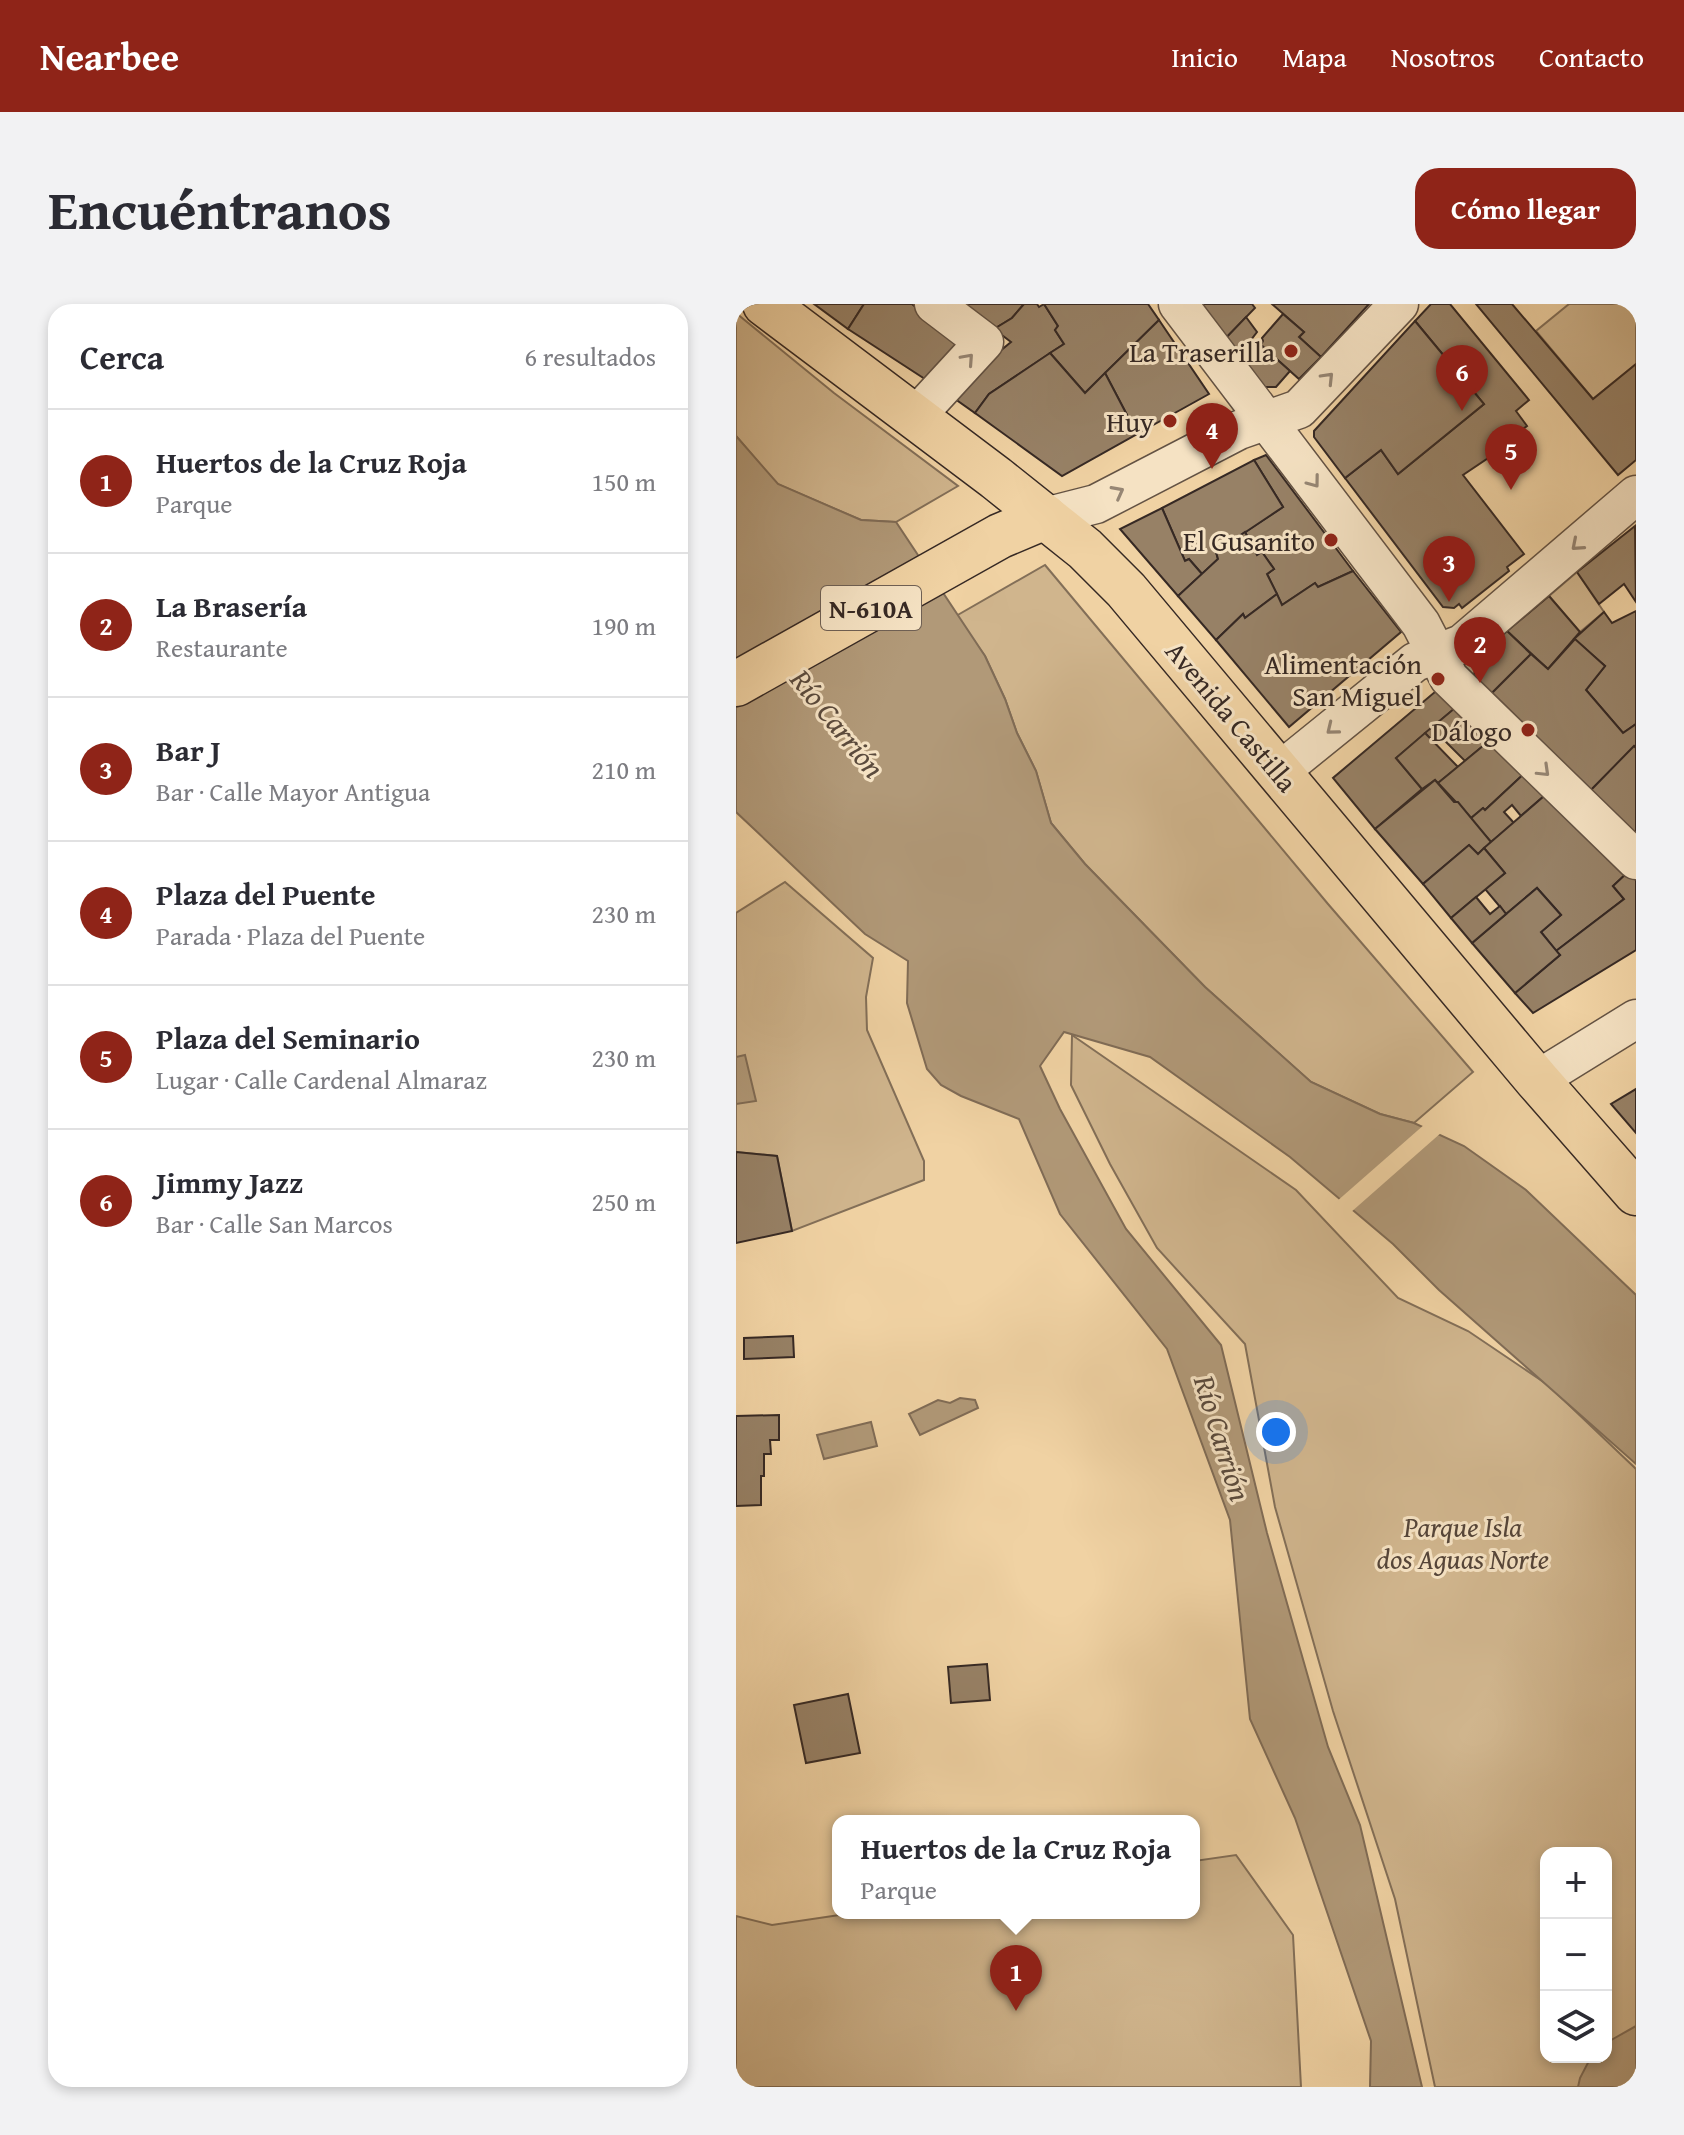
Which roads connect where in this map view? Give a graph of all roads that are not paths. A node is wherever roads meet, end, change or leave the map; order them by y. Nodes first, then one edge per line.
1 (765, 304) edge
2 (934, 304) edge
3 (1178, 304) edge
4 (1399, 304) edge
5 (915, 417) junction
6 (1265, 421) junction
7 (1632, 503) edge
8 (1025, 525) junction
9 (1438, 653) junction
10 (736, 684) edge
11 (1279, 772) junction
12 (1636, 860) edge
13 (1636, 1019) edge
14 (1537, 1080) junction
15 (1636, 1193) edge

1 - 5 main road, Avenida Castilla
5 -> 2 street
3 - 6 street
6 -> 4 street
5 - 8 main road, Avenida Castilla
8 -> 6 street
6 -> 9 street
7 -> 9 street
8 - 10 main road, N-610A
8 - 11 main road, Avenida Castilla
9 -> 11 street
9 -> 12 street
11 - 14 main road, Avenida Castilla
13 - 14 street
14 - 15 main road, Avenida Castilla

